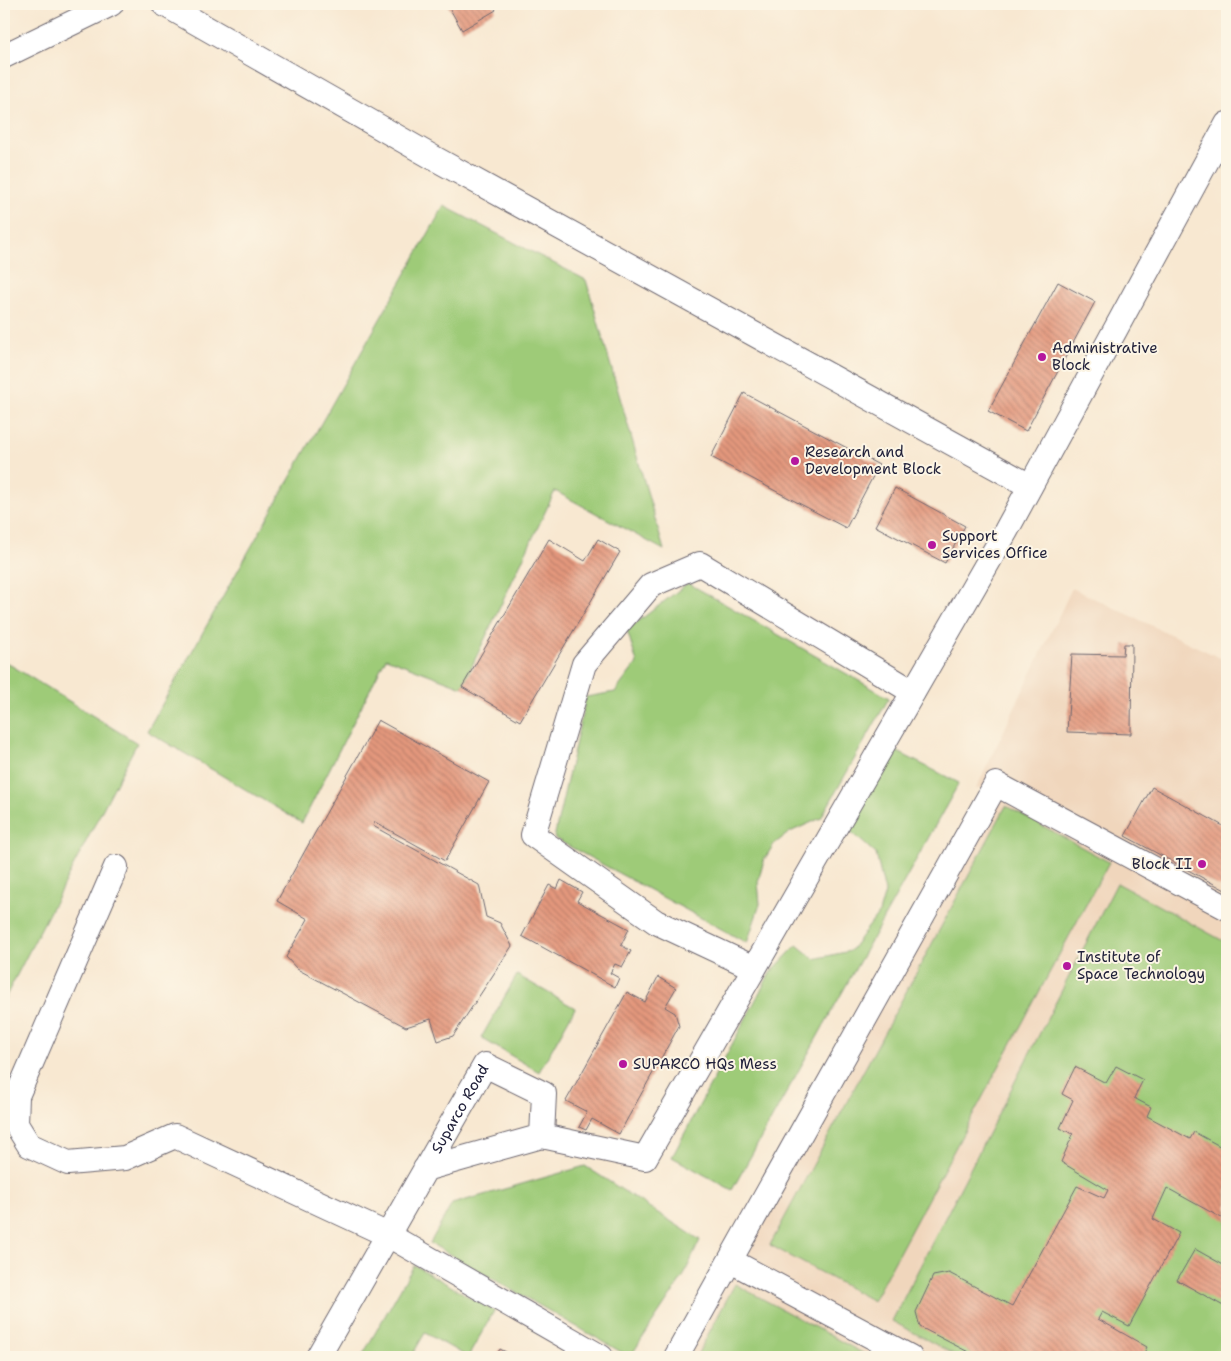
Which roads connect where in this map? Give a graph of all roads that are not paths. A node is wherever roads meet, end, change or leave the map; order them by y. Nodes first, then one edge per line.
1 (111, 4) edge
2 (164, 4) edge
3 (4, 56) edge
4 (1227, 124) edge
5 (1030, 486) junction
6 (913, 692) junction
7 (116, 867) dead end
8 (1227, 908) edge
9 (754, 968) junction
10 (10, 1092) edge
11 (542, 1136) junction
12 (425, 1169) junction
13 (388, 1235) junction
14 (731, 1261) junction
15 (318, 1357) edge
16 (601, 1357) edge
17 (676, 1357) edge
18 (910, 1357) edge

1 - 3 street
2 - 5 street
4 - 5 street
5 - 6 street
6 - 9 street
6 - 9 street
7 - 10 street
8 - 14 street
9 - 11 street
10 - 13 street
11 - 12 street, Suparco Road
11 - 12 street, Suparco Road
12 - 13 street, Suparco Road
13 - 15 street, Suparco Road
13 - 16 street
14 - 17 street
14 - 18 street

